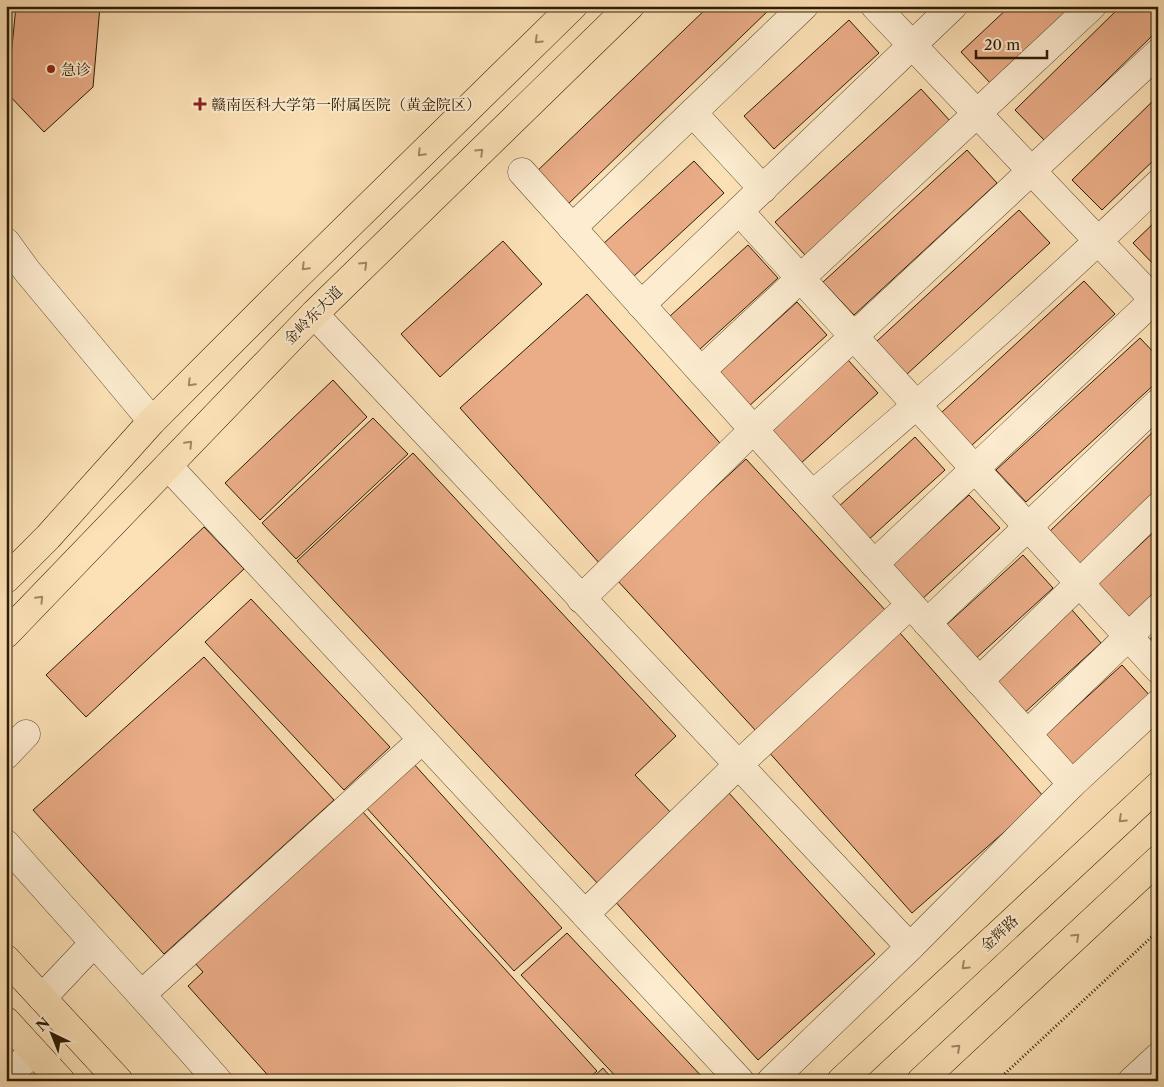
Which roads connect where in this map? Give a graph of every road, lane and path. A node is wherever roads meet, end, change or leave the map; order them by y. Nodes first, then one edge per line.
1 (573, 6) edge
2 (630, 6) edge
3 (804, 6) edge
4 (875, 6) edge
5 (953, 6) edge
6 (1092, 6) edge
7 (912, 45) junction
8 (1158, 53) edge
9 (693, 113) junction
10 (977, 113) junction
11 (1031, 170) junction
12 (522, 172) dead end
13 (1158, 184) edge
14 (763, 189) junction
15 (739, 211) junction
16 (572, 228) junction
17 (6, 242) edge
18 (1098, 242) junction
19 (800, 278) junction
20 (1156, 300) edge
21 (641, 305) junction
22 (314, 314) junction
23 (854, 336) junction
24 (701, 371) junction
25 (1158, 403) edge
26 (917, 406) junction
27 (152, 421) junction
28 (753, 430) junction
29 (168, 466) junction
30 (975, 469) junction
31 (812, 495) junction
32 (1158, 508) edge
33 (1028, 527) junction
34 (48, 537) junction
35 (76, 563) junction
36 (874, 564) junction
37 (6, 579) edge
38 (1080, 583) junction
39 (581, 599) junction
40 (1158, 608) edge
41 (918, 614) junction
42 (6, 634) edge
43 (1128, 636) junction
44 (1158, 669) edge
45 (979, 681) junction
46 (1158, 704) edge
47 (26, 734) dead end
48 (1027, 734) junction
49 (422, 740) junction
50 (6, 755) edge
51 (738, 765) junction
52 (1072, 784) junction
53 (1158, 786) edge
54 (6, 844) edge
55 (1158, 860) edge
56 (585, 914) junction
57 (1158, 930) edge
58 (94, 944) junction
59 (910, 948) junction
60 (6, 959) edge
61 (142, 994) junction
62 (42, 998) junction
63 (6, 1021) edge
64 (34, 1052) junction
65 (1158, 1057) edge
66 (6, 1076) edge
67 (61, 1081) edge
68 (118, 1081) edge
69 (218, 1081) edge
70 (740, 1081) edge
71 (771, 1081) edge
72 (841, 1081) edge
73 (921, 1081) edge
74 (997, 1081) edge
75 (1132, 1081) edge

1 -> 27 main road
22 -> 2 main road, 金岭东大道
3 - 9 street
4 - 7 street
5 - 7 street
6 - 10 street
7 - 10 street
7 - 14 street
8 - 11 street
9 - 14 street
9 - 16 street
10 - 11 street
10 - 19 street
11 - 18 street
11 - 23 street
12 - 16 street
13 - 18 street
14 - 15 street
15 - 19 street
15 - 21 street
16 - 21 street
17 - 27 street
18 - 20 street
18 - 26 street
19 - 23 street
19 - 24 street
20 - 30 street
21 - 24 street
29 -> 22 main road, 金岭东大道
22 - 39 street
23 - 26 street
23 - 28 street
24 - 28 street
25 - 33 street
26 - 30 street
26 - 31 street
27 - 34 main road
28 - 31 street
28 - 39 street
29 - 35 main road, 金岭东大道
29 - 49 street
30 - 33 street
30 - 36 street
31 - 36 street
32 - 38 street
33 - 38 street
33 - 41 street
34 - 35 main road
34 - 37 main road
42 -> 35 main road, 金岭东大道
36 - 41 street
38 - 43 street
38 - 45 street
39 - 51 street
40 - 43 street
41 - 45 street
41 - 51 street
43 - 44 street
43 - 48 street
45 - 48 street
46 - 52 street
47 - 50 street
48 - 52 street
49 - 56 street
49 - 61 street
51 - 56 street
51 - 59 street
52 - 59 street
53 -> 72 main road, 金辉路
54 - 58 street
73 -> 55 main road
56 - 70 street
57 - 74 path
58 - 61 street
58 - 62 street
59 - 71 street
60 - 62 main road
61 - 69 street
62 - 68 main road
63 - 64 main road
64 - 66 street
64 - 67 main road
65 - 75 street

